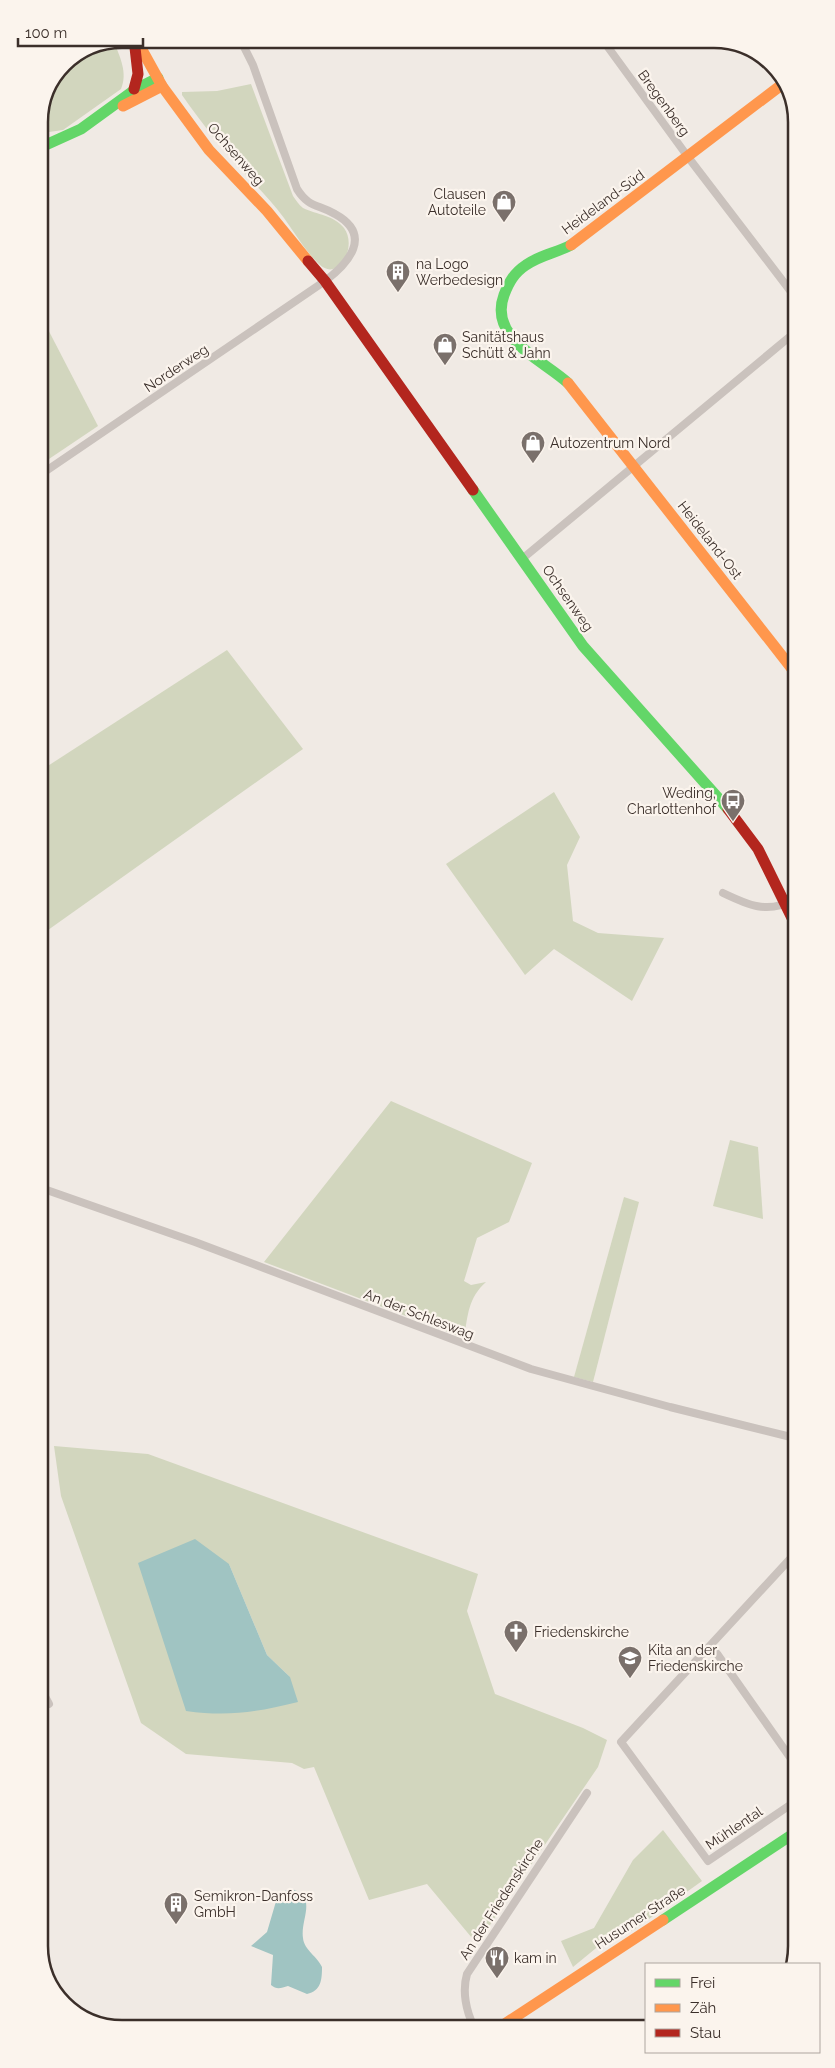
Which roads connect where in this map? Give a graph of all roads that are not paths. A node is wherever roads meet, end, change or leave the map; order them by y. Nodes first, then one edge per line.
1 (136, 48) edge
2 (140, 48) edge
3 (244, 48) edge
4 (609, 48) edge
5 (160, 82) junction
6 (779, 87) edge
7 (134, 89) junction
8 (102, 116) junction
9 (48, 140) edge
10 (62, 140) junction
11 (48, 145) edge
12 (688, 157) junction
13 (326, 281) junction
14 (788, 288) edge
15 (788, 337) edge
16 (634, 467) junction
17 (48, 470) edge
18 (522, 559) junction
19 (788, 664) edge
20 (723, 892) dead end
21 (788, 899) edge
22 (788, 903) edge
23 (48, 1190) edge
24 (788, 1436) edge
25 (788, 1561) edge
26 (710, 1646) junction
27 (788, 1754) edge
28 (587, 1794) dead end
29 (788, 1806) edge
30 (788, 1837) edge
31 (471, 2020) edge
32 (509, 2020) edge

1 - 7 main road
2 - 5 main road, Ochsenweg
3 - 13 street
4 - 12 street, Bregenberg
5 - 7 main road
5 - 8 main road
5 - 13 main road, Ochsenweg
6 - 12 main road, Heideland-Süd
7 - 8 main road
8 - 10 main road
9 - 10 main road
10 - 11 main road
12 - 14 street
12 - 16 main road, Heideland-Süd
13 - 17 street, Norderweg
13 - 18 main road, Ochsenweg
15 - 16 street
16 - 18 street
16 - 19 main road, Heideland-Ost
18 - 21 main road, Ochsenweg
20 - 22 street
23 - 24 street, An der Schleswag
25 - 26 street
26 - 27 street, Mühlental
26 - 29 street, Mühlental
28 - 31 street, An der Friedenskirche
30 - 32 main road, Husumer Straße

